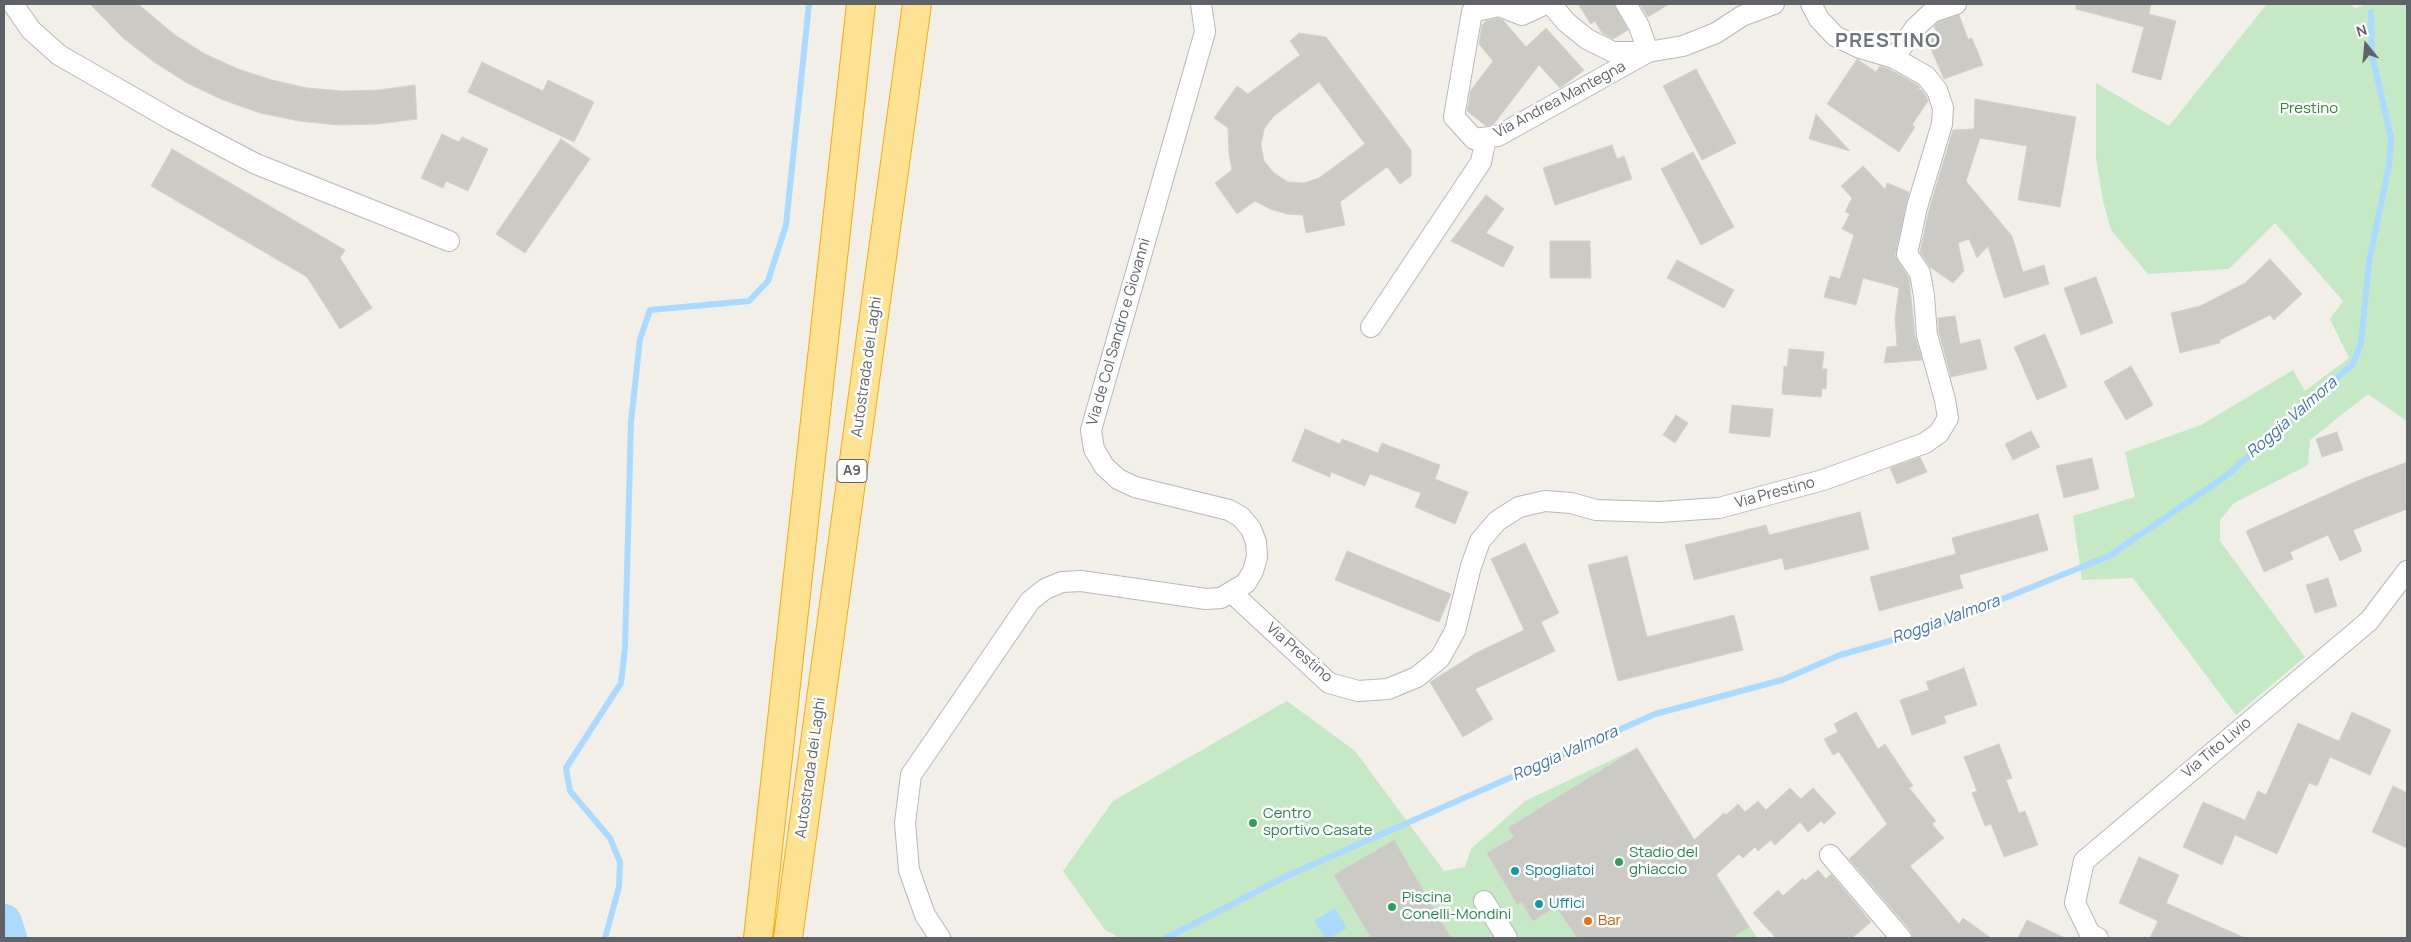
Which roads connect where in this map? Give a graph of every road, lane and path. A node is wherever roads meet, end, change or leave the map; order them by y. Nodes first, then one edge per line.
1 (13, 4) edge
2 (861, 4) edge
3 (917, 4) edge
4 (1201, 4) edge
5 (1546, 4) edge
6 (1551, 4) edge
7 (1626, 4) edge
8 (1774, 4) edge
9 (1811, 4) edge
10 (1956, 4) edge
11 (1648, 52) junction
12 (1894, 58) junction
13 (1486, 138) junction
14 (449, 241) dead end
15 (1371, 327) dead end
16 (2407, 571) edge
17 (1231, 592) junction
18 (1830, 855) dead end
19 (1484, 901) dead end
20 (758, 938) edge
21 (788, 938) edge
22 (940, 938) edge
23 (1507, 938) edge
24 (1901, 938) edge
25 (2098, 938) edge

1 - 14 street
2 - 20 highway
3 - 21 highway, Autostrada dei Laghi / A9
4 - 17 street, Via de Col Sandro e Giovanni
5 - 13 street, Via Andrea Mantegna
6 - 11 street, Via Andrea Mantegna
7 - 11 street
8 - 11 street, Via Andrea Mantegna
9 - 12 street, Via Prestino
10 - 12 street
11 - 13 street, Via Andrea Mantegna
12 - 17 street, Via Prestino
13 - 15 street
16 - 25 street, Via Tito Livio
17 - 22 street, Via de Col Sandro e Giovanni
18 - 24 street
19 - 23 street

